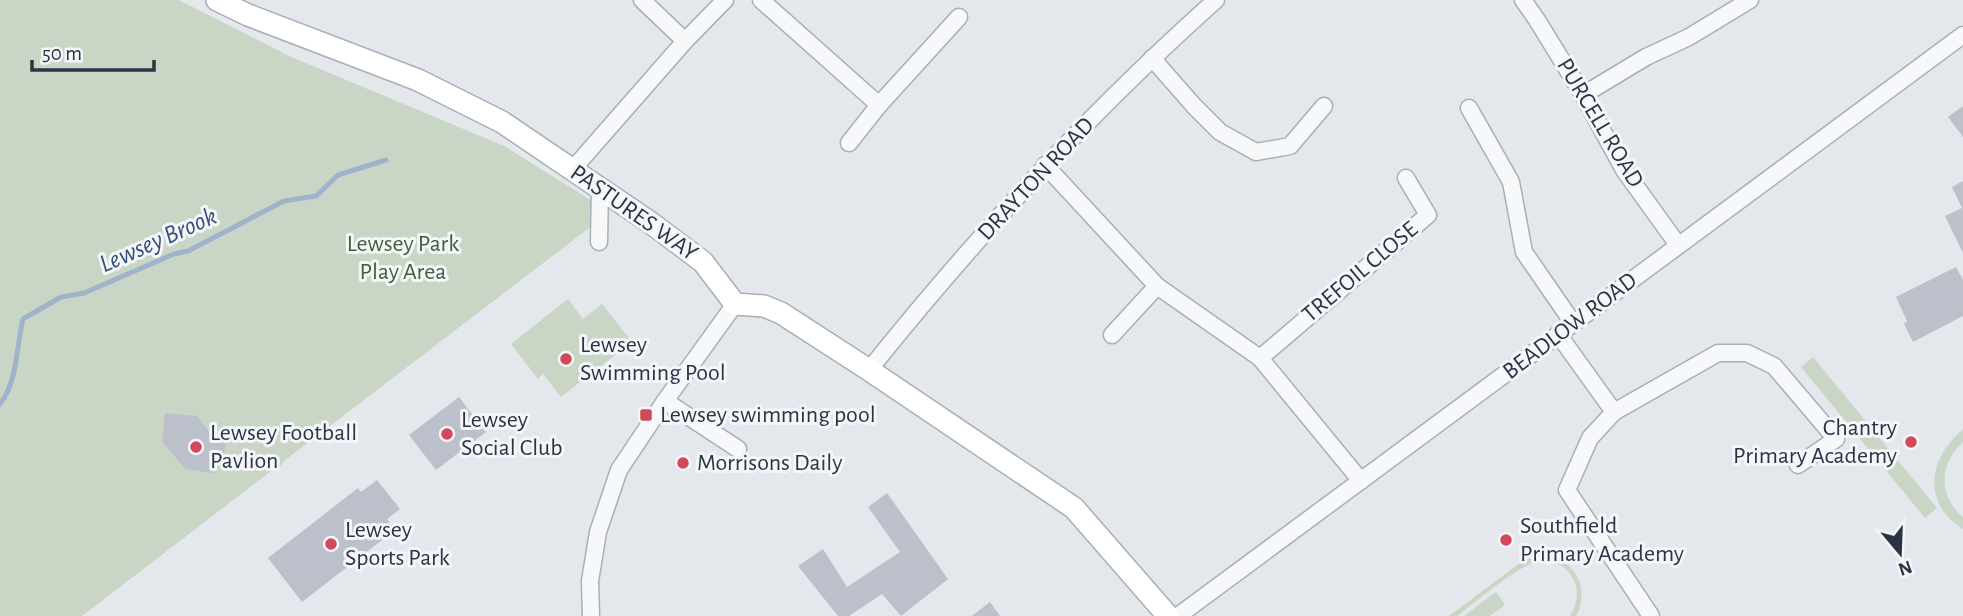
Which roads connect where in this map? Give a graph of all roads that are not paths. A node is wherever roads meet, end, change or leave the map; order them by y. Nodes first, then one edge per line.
1 (217, 0) edge
2 (642, 0) edge
3 (725, 0) edge
4 (761, 0) edge
5 (1216, 0) edge
6 (1522, 0) edge
7 (1750, 0) edge
8 (959, 17) dead end
9 (1963, 35) edge
10 (685, 41) junction
11 (1152, 58) junction
12 (1583, 95) junction
13 (879, 104) junction
14 (1324, 106) dead end
15 (1469, 108) dead end
16 (849, 143) dead end
17 (1045, 165) junction
18 (572, 170) junction
19 (1406, 178) dead end
20 (600, 189) junction
21 (599, 242) dead end
22 (1678, 245) junction
23 (1157, 286) junction
24 (735, 304) junction
25 (1573, 323) junction
26 (1558, 334) junction
27 (1112, 335) dead end
28 (1260, 358) junction
29 (869, 370) junction
30 (665, 401) junction
31 (1614, 412) junction
32 (738, 449) dead end
33 (1798, 465) dead end
34 (1361, 481) junction
35 (591, 616) edge
36 (1168, 616) edge
37 (1178, 616) edge
38 (1651, 616) edge

1 - 18 street, PASTURES WAY
2 - 10 street
3 - 10 street
4 - 13 street
5 - 11 street, DRAYTON ROAD
6 - 12 street, PURCELL ROAD
7 - 12 street
8 - 13 street
9 - 22 street, BEADLOW ROAD
10 - 18 street
11 - 14 street
11 - 17 street, DRAYTON ROAD
12 - 22 street, PURCELL ROAD
13 - 16 street
15 - 25 street
17 - 23 street
17 - 29 street, DRAYTON ROAD
18 - 20 street, PASTURES WAY
19 - 28 street, TREFOIL CLOSE
20 - 21 street
20 - 24 street, PASTURES WAY
22 - 25 street, BEADLOW ROAD
23 - 27 street
23 - 28 street
24 - 29 street
24 - 30 street
25 - 26 street, BEADLOW ROAD
26 - 31 street
26 - 34 street, BEADLOW ROAD
28 - 34 street
29 - 36 street
30 - 32 street
30 - 35 street
31 - 33 street
31 - 38 street
34 - 37 street, BEADLOW ROAD

